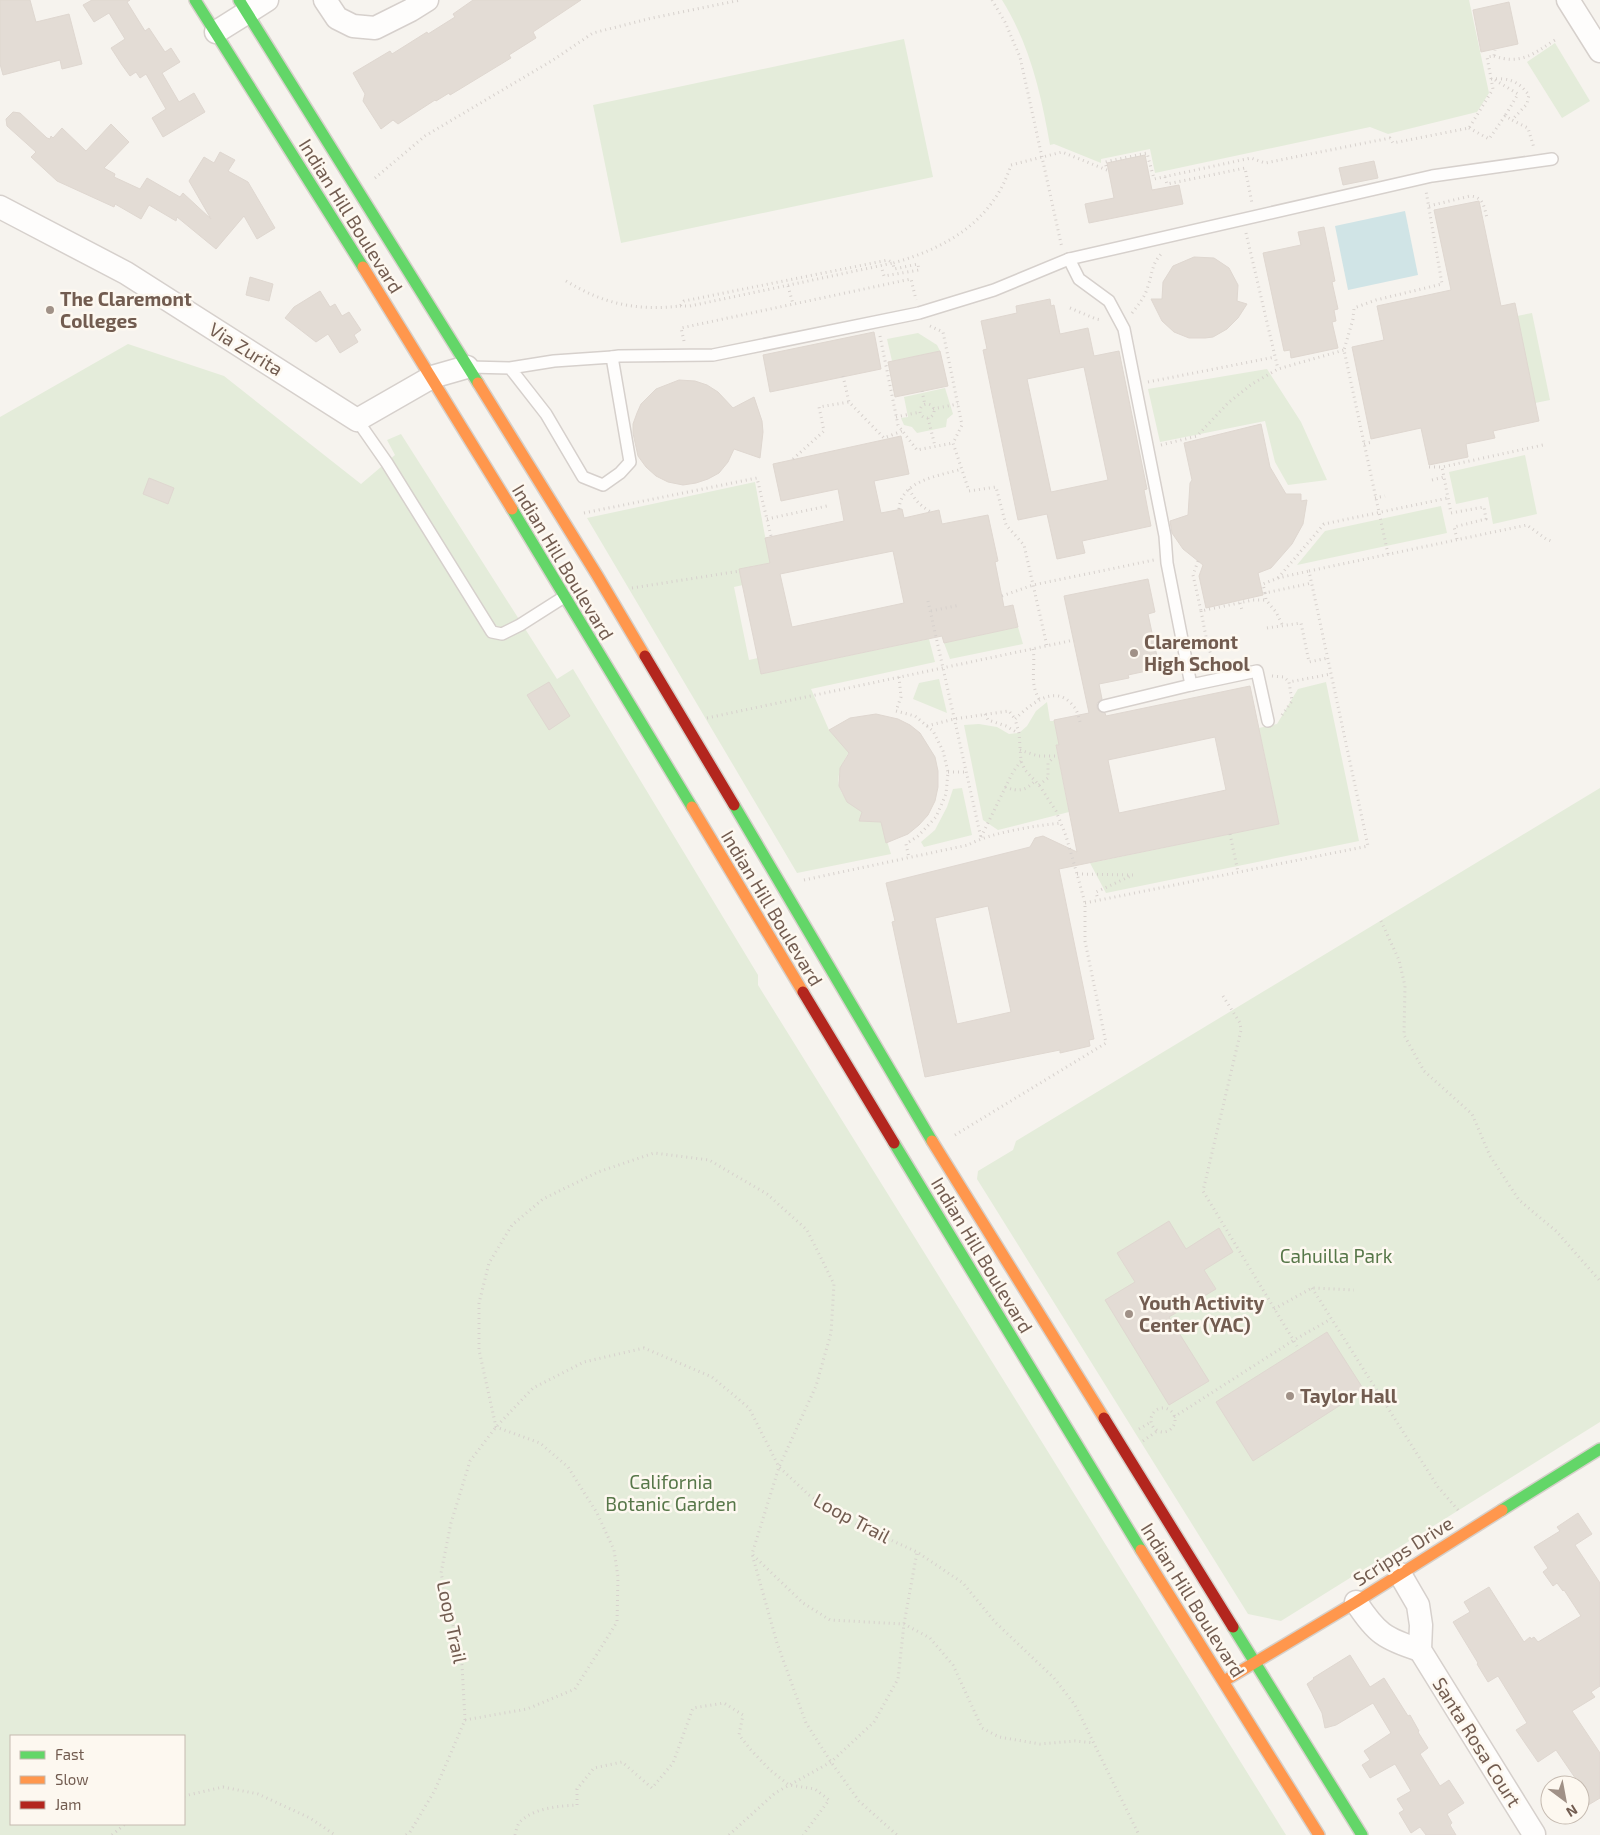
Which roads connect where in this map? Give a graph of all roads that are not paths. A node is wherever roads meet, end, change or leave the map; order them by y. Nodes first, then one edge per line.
1 (195, 0) edge
2 (267, 0) edge
3 (325, 0) edge
4 (426, 0) edge
5 (1568, 0) edge
6 (243, 6) edge
7 (216, 32) junction
8 (1600, 51) edge
9 (1552, 159) dead end
10 (0, 207) edge
11 (1069, 259) junction
12 (612, 357) junction
13 (467, 367) junction
14 (510, 368) junction
15 (432, 377) junction
16 (357, 420) junction
17 (564, 597) junction
18 (1191, 685) junction
19 (1104, 706) dead end
20 (1268, 721) road end
21 (1600, 1449) edge
22 (1400, 1574) junction
23 (1356, 1602) junction
24 (1420, 1650) junction
25 (1255, 1662) junction
26 (1224, 1681) junction
27 (1534, 1834) dead end
28 (1319, 1835) edge
29 (1362, 1835) edge

1 - 7 main road, Indian Hill Boulevard
2 - 6 street
3 - 4 street
5 - 8 street
6 - 7 street
6 - 13 main road, Indian Hill Boulevard
7 - 15 main road, Indian Hill Boulevard
9 - 11 lane
10 - 16 street, Via Zurita
11 - 12 lane
11 - 18 lane
12 - 14 lane
12 - 14 lane
13 - 14 lane
13 - 15 street
13 - 25 main road, Indian Hill Boulevard
15 - 16 street
15 - 17 main road, Indian Hill Boulevard
16 - 17 lane
17 - 26 main road, Indian Hill Boulevard
18 - 19 lane
18 - 20 lane
21 - 22 main road, Scripps Drive
22 - 23 main road, Scripps Drive
22 - 24 street
23 - 24 street
23 - 25 main road, Scripps Drive
24 - 27 street, Santa Rosa Court
25 - 26 main road, Scripps Drive
25 - 29 main road, Indian Hill Boulevard
26 - 28 main road, Indian Hill Boulevard

